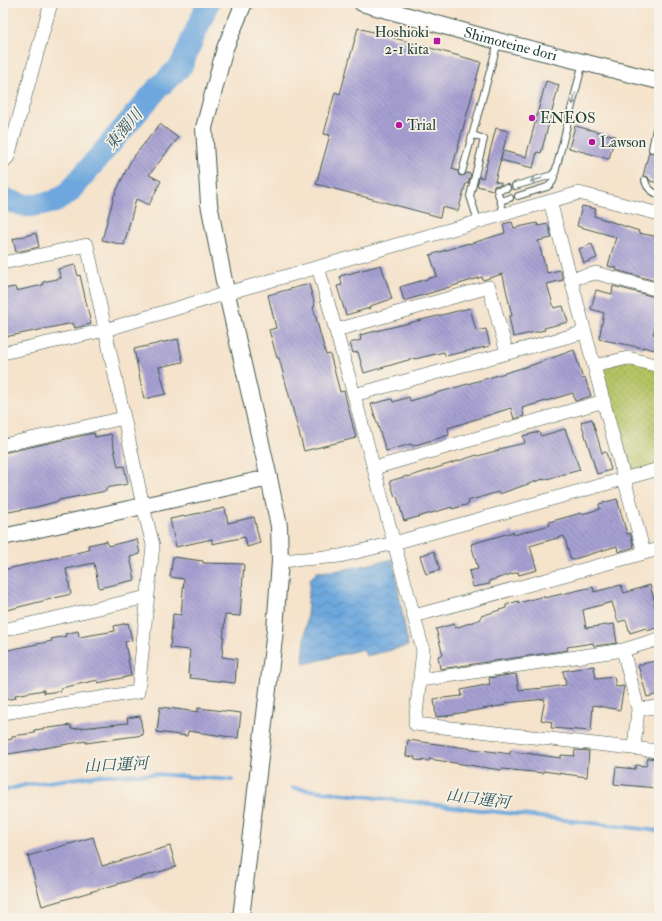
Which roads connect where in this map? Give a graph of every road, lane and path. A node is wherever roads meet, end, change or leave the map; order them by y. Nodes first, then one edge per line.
1 (51, 3) edge
2 (244, 3) edge
3 (362, 3) edge
4 (498, 40) junction
5 (583, 61) junction
6 (659, 81) edge
7 (659, 124) edge
8 (473, 135) junction
9 (652, 149) dead end
10 (3, 162) edge
11 (556, 170) junction
12 (462, 172) dead end
13 (646, 180) dead end
14 (515, 186) dead end
15 (507, 188) dead end
16 (659, 195) edge
17 (518, 196) dead end
18 (510, 198) dead end
19 (500, 201) junction
20 (550, 201) junction
21 (504, 214) junction
22 (659, 214) edge
23 (478, 221) junction
24 (3, 263) edge
25 (318, 267) junction
26 (571, 280) junction
27 (659, 290) edge
28 (227, 293) junction
29 (105, 330) junction
30 (336, 330) junction
31 (585, 332) junction
32 (3, 353) edge
33 (507, 353) junction
34 (594, 366) junction
35 (659, 366) edge
36 (354, 395) junction
37 (604, 401) junction
38 (124, 418) junction
39 (3, 445) edge
40 (374, 468) junction
41 (659, 469) edge
42 (269, 478) junction
43 (624, 479) junction
44 (143, 506) junction
45 (3, 537) edge
46 (394, 543) junction
47 (659, 549) edge
48 (644, 553) junction
49 (280, 561) junction
50 (147, 597) junction
51 (414, 616) junction
52 (3, 630) edge
53 (659, 639) edge
54 (623, 650) junction
55 (420, 680) junction
56 (659, 707) edge
57 (638, 709) junction
58 (3, 713) edge
59 (634, 748) junction
60 (659, 751) edge
61 (242, 918) edge

1 - 10 street
2 - 28 street
3 - 4 street, Shimoteine dori
4 - 5 street, Shimoteine dori
4 - 8 lane
5 - 6 street, Shimoteine dori
5 -> 11 lane
7 - 9 lane
8 - 12 lane
8 - 23 lane
11 -> 14 lane
11 - 17 lane
13 - 16 lane
15 - 19 lane
18 - 19 lane
19 - 21 lane
20 - 21 street
20 - 22 street
20 - 26 street
21 - 23 street
23 - 25 street
24 - 29 street
25 - 28 street
25 - 30 street
26 - 27 street
26 - 31 street
28 - 29 street
28 - 42 street
29 - 32 street
29 - 38 street
30 - 33 street
30 - 36 street
31 - 33 street
31 - 34 street
33 - 36 street
34 - 35 street
34 - 37 street
36 - 40 street
37 - 40 street
37 - 43 street
38 - 39 street
38 - 44 street
40 - 46 street
41 - 43 street
42 - 44 street
42 - 49 street
43 - 46 street
43 - 48 street
44 - 45 street
44 - 50 street
46 - 49 street
46 - 51 street
47 - 48 street
48 - 51 street
49 - 61 street
50 - 52 street
50 - 58 street
51 - 55 street
53 - 54 street
54 - 55 street
54 - 57 street
55 - 59 street
56 - 57 street
57 - 59 street
59 - 60 street

